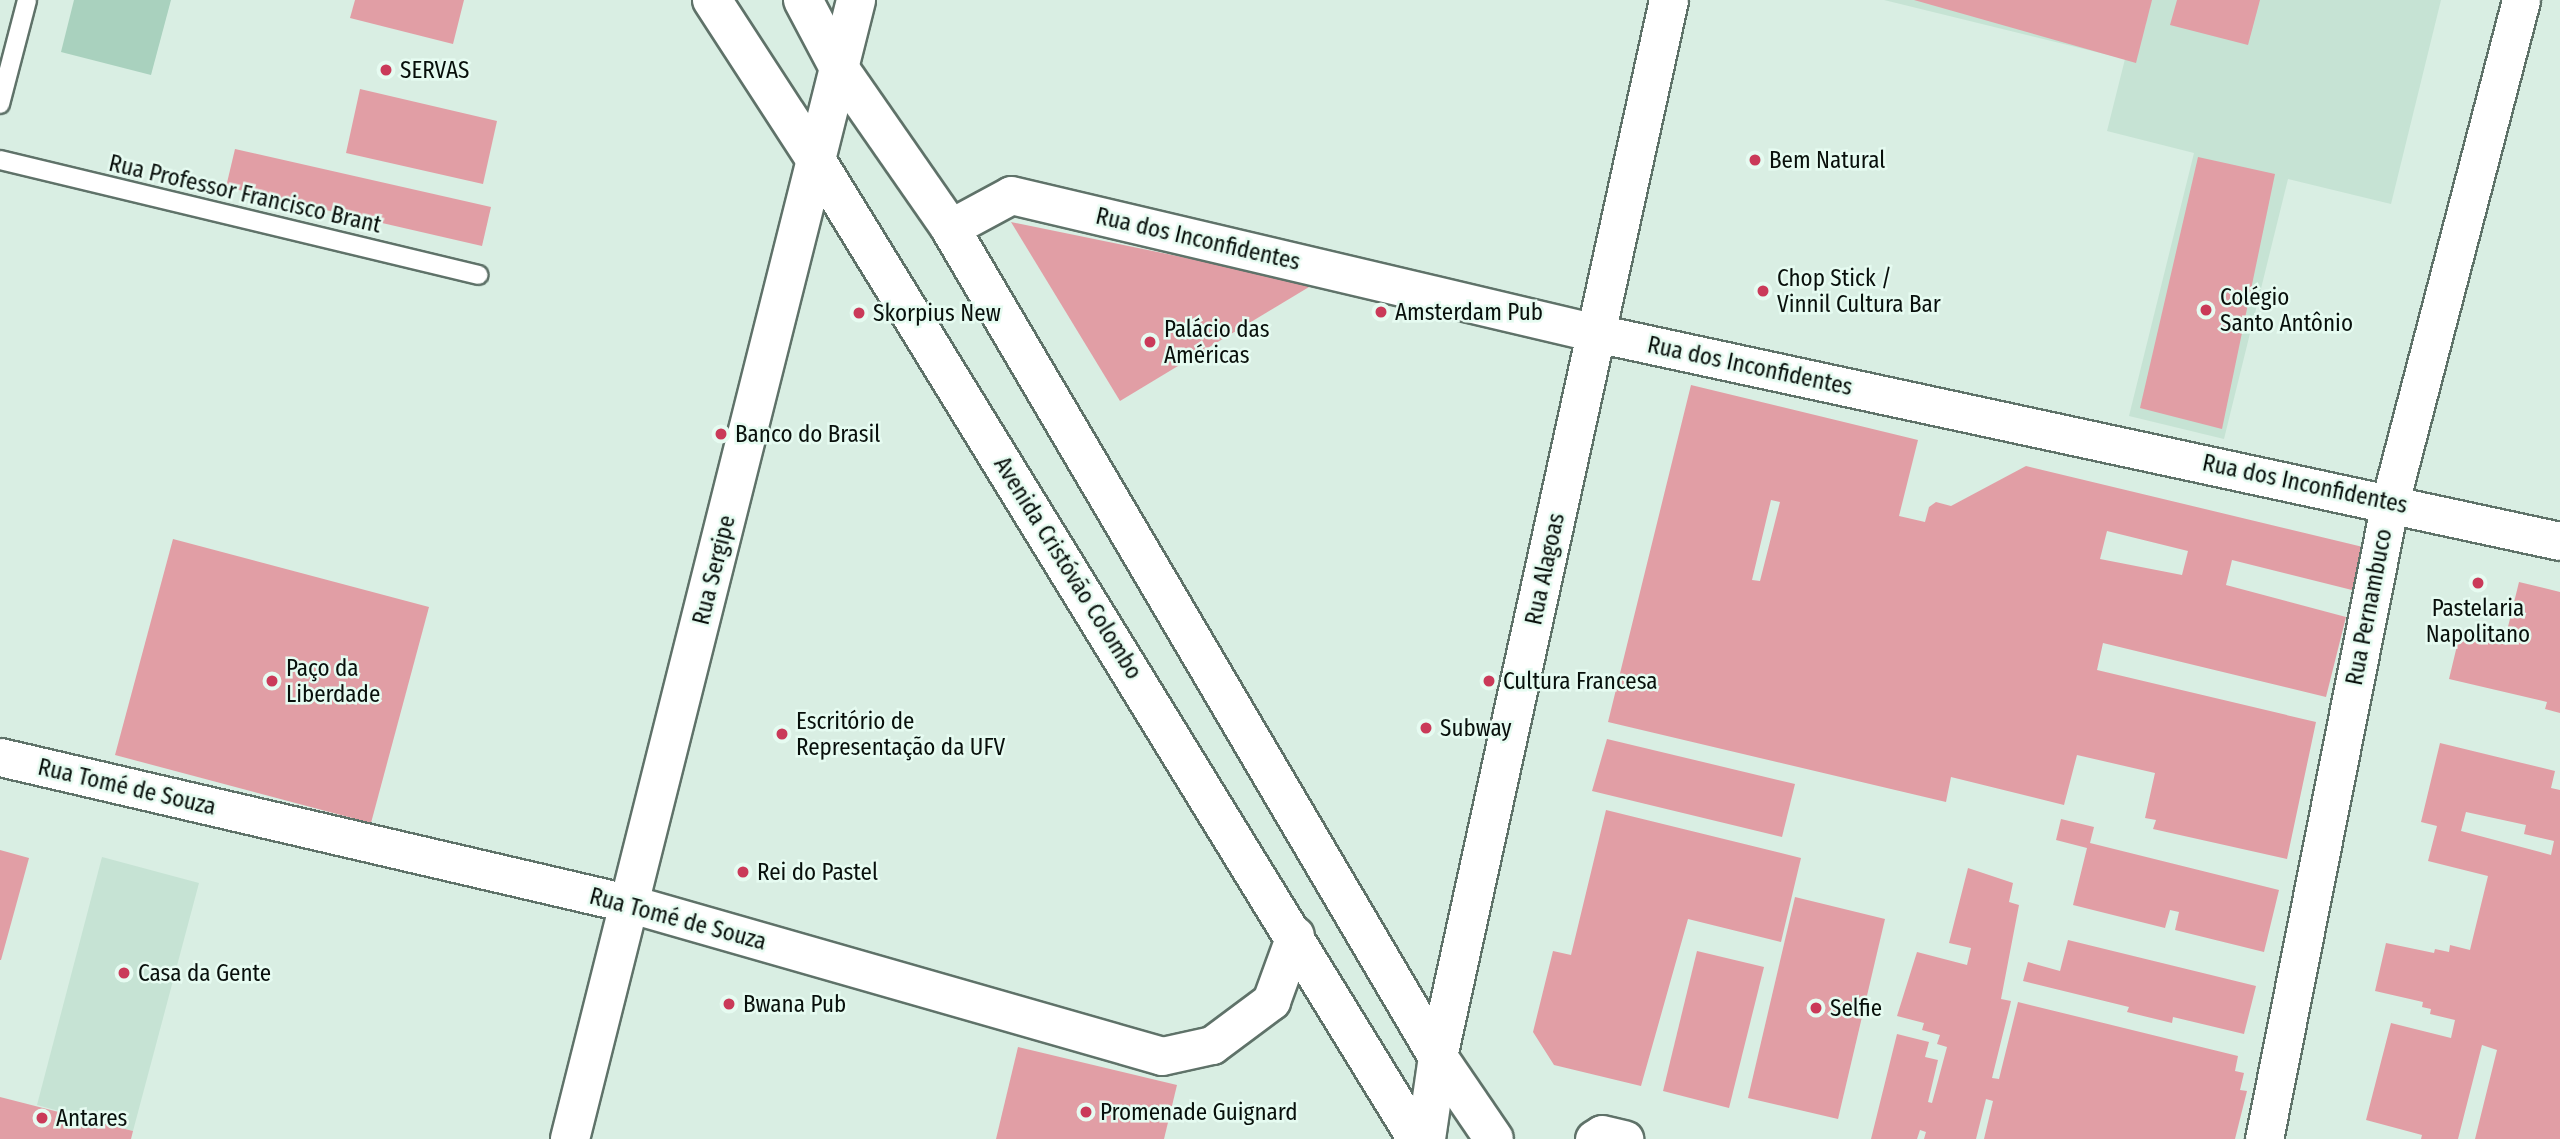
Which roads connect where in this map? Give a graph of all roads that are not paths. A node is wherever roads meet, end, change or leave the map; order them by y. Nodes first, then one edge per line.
1 (26, 0) edge
2 (712, 0) edge
3 (803, 0) edge
4 (856, 0) edge
5 (1669, 0) edge
6 (2521, 0) edge
7 (839, 68) junction
8 (0, 104) edge
9 (0, 160) edge
10 (816, 160) junction
11 (950, 228) junction
12 (478, 275) dead end
13 (1596, 333) junction
14 (2390, 502) junction
15 (2560, 541) edge
16 (0, 757) edge
17 (631, 904) junction
18 (1295, 935) junction
19 (1438, 1057) junction
20 (570, 1139) edge
21 (1417, 1139) edge
22 (1426, 1139) edge
23 (1494, 1139) edge
24 (2264, 1139) edge

1 - 8 lane
2 - 10 main road, Avenida Cristóvão Colombo
3 - 7 main road
4 - 7 main road, Rua Sergipe
5 - 13 main road, Rua Alagoas
6 - 14 street, Rua Pernambuco
7 - 10 main road, Rua Sergipe
7 - 11 main road
9 - 12 lane, Rua Professor Francisco Brant
10 - 17 main road, Rua Sergipe
10 - 18 main road, Avenida Cristóvão Colombo
11 - 13 street, Rua dos Inconfidentes
11 - 19 main road
13 - 14 street, Rua dos Inconfidentes
13 - 19 main road, Rua Alagoas
14 - 15 street, Rua dos Inconfidentes
14 - 24 street, Rua Pernambuco
16 - 17 street, Rua Tomé de Souza
17 - 18 street, Rua Tomé de Souza
17 - 20 main road, Rua Sergipe
18 - 21 main road, Avenida Cristóvão Colombo
19 - 22 main road, Rua Alagoas
19 - 23 main road

